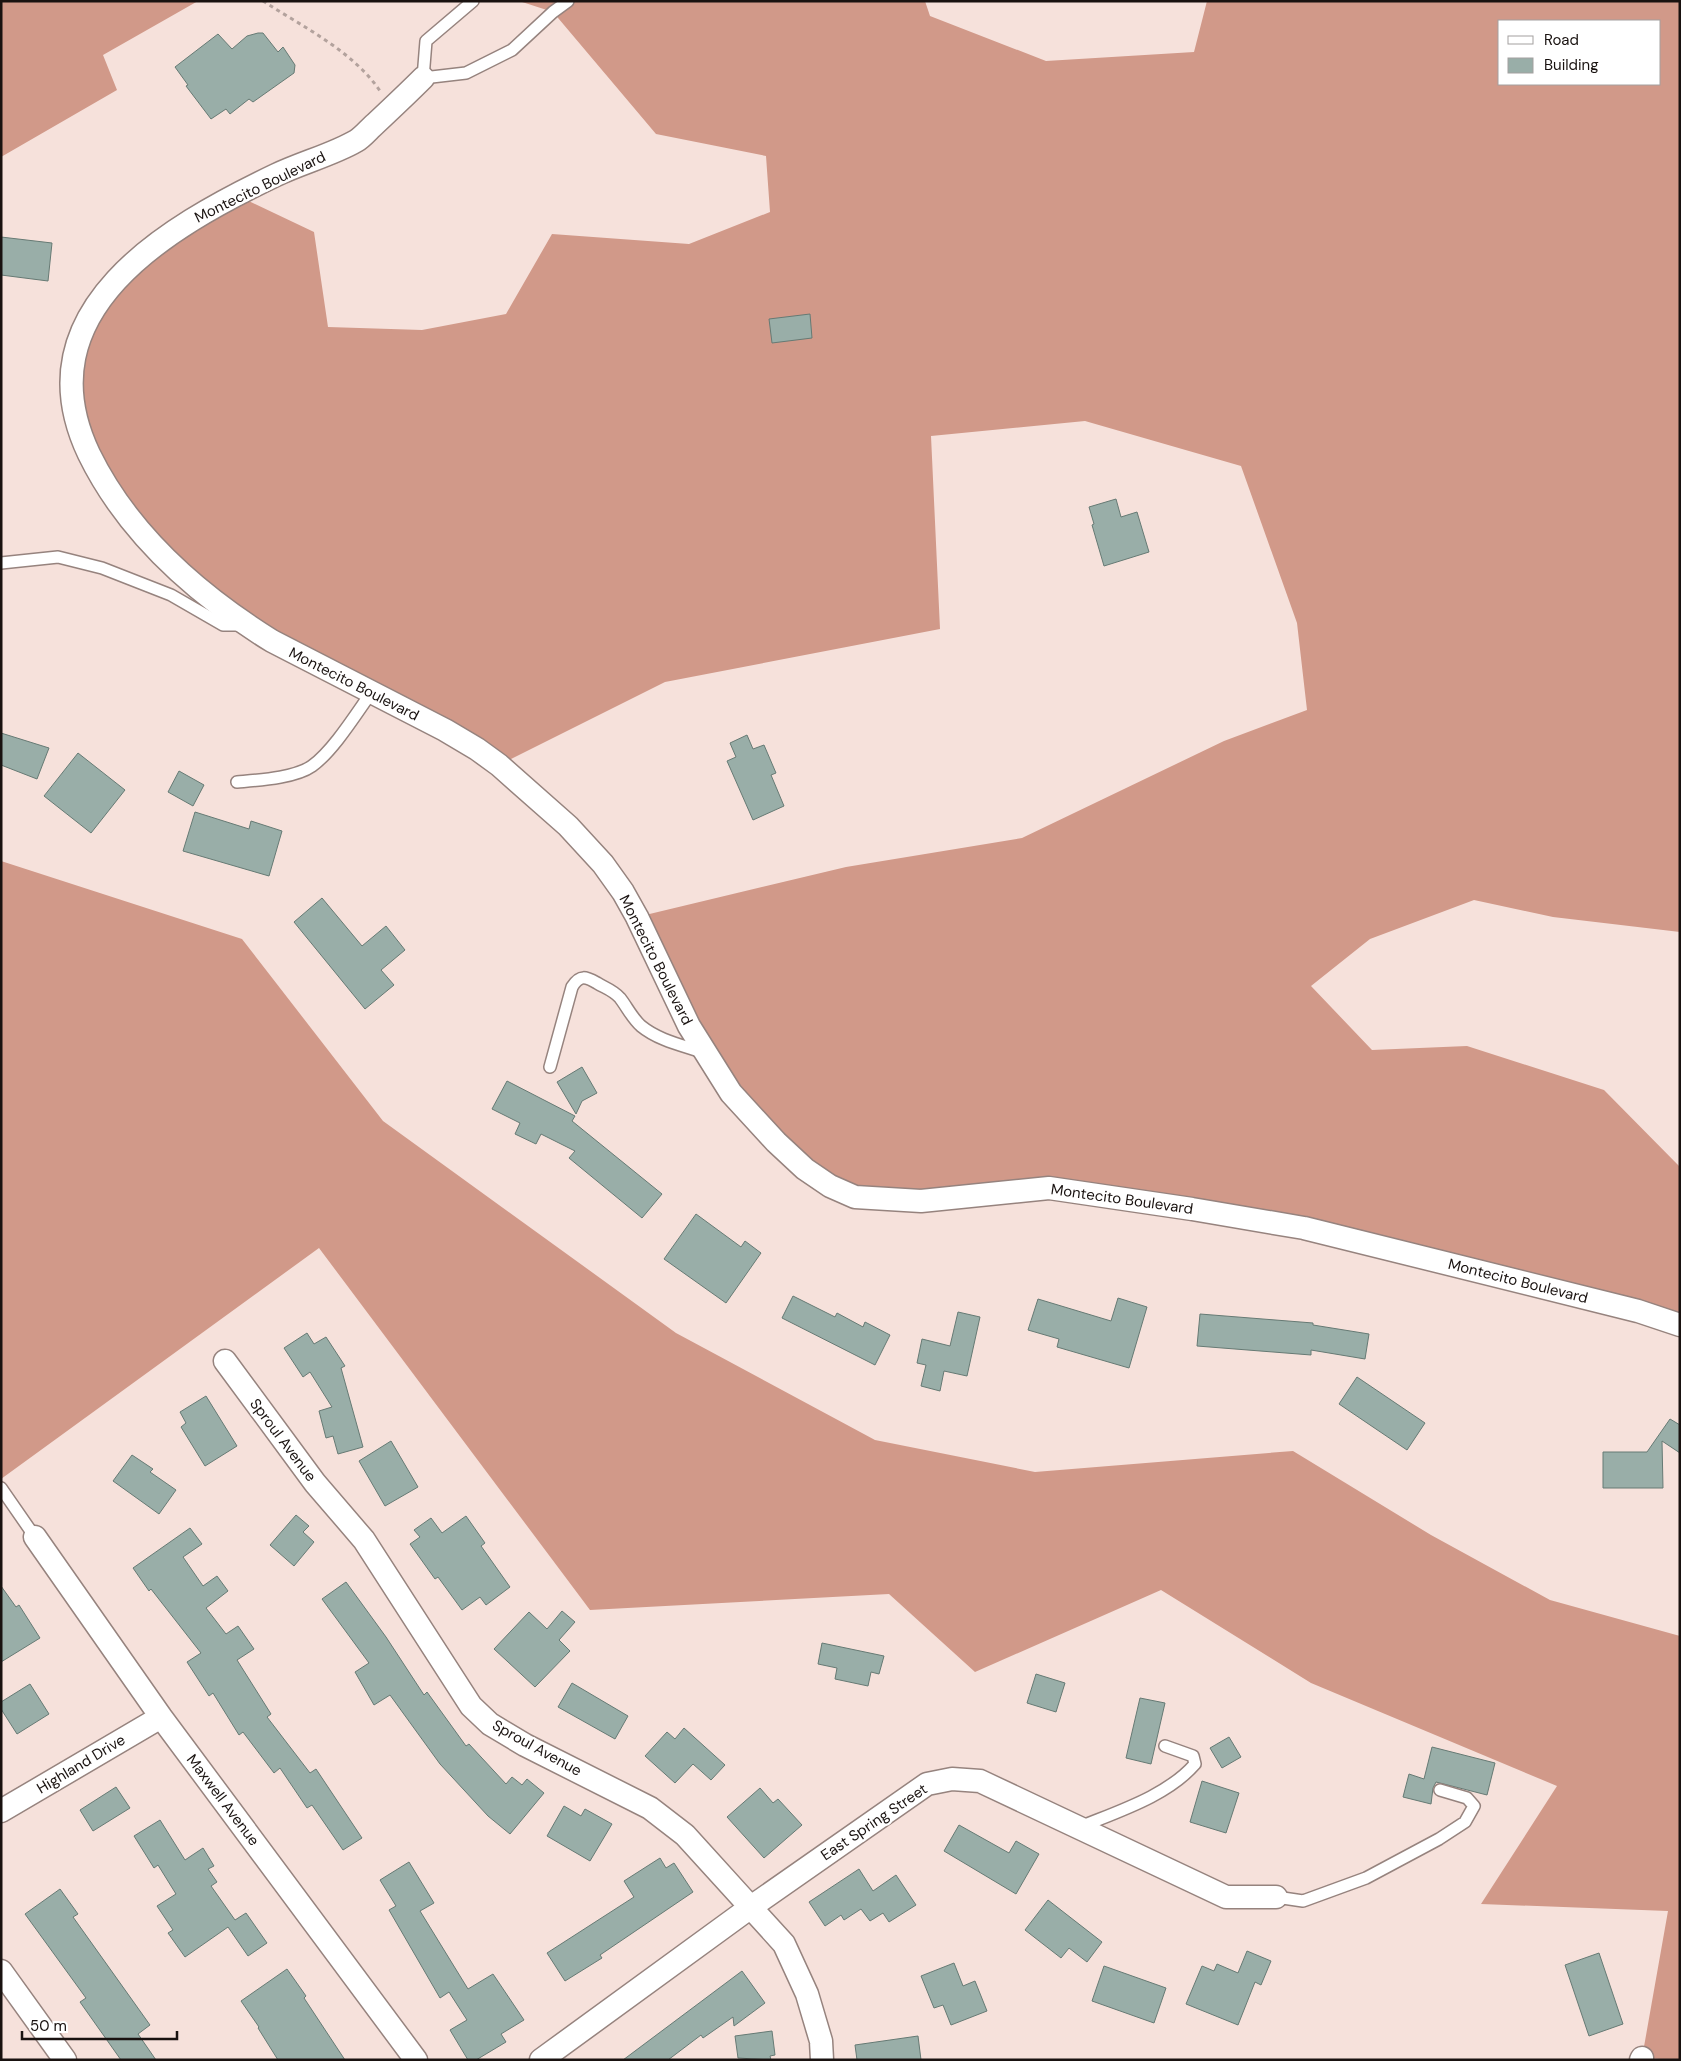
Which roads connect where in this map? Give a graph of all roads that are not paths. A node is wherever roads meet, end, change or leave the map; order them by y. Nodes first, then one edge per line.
1 (473, 1) edge
2 (568, 1) edge
3 (423, 78) junction
4 (1, 563) edge
5 (245, 625) junction
6 (371, 693) junction
7 (237, 782) dead end
8 (705, 1053) junction
9 (550, 1067) dead end
10 (1680, 1325) edge
11 (225, 1361) dead end
12 (1, 1488) edge
13 (35, 1537) joint
14 (161, 1717) junction
15 (1165, 1746) dead end
16 (1440, 1790) dead end
17 (1, 1811) edge
18 (1079, 1827) junction
19 (1276, 1897) joint
20 (751, 1907) junction
21 (1, 1971) edge
22 (65, 2060) edge
23 (416, 2060) edge
24 (541, 2060) edge
25 (822, 2060) edge

1 - 3 lane
2 - 3 lane
3 - 5 street, Montecito Boulevard
4 - 5 lane
5 - 6 street, Montecito Boulevard
6 - 7 lane
6 - 8 street, Montecito Boulevard
8 - 9 lane
8 - 10 street, Montecito Boulevard
11 - 20 street, Sproul Avenue
12 - 13 lane
13 - 14 street, Maxwell Avenue
14 - 17 street, Highland Drive
14 - 23 street, Maxwell Avenue
15 - 18 lane
16 - 19 lane
18 - 19 street, East Spring Street
18 - 20 street, East Spring Street
20 - 24 street, East Spring Street
20 - 25 street, Sproul Avenue
21 - 22 street

